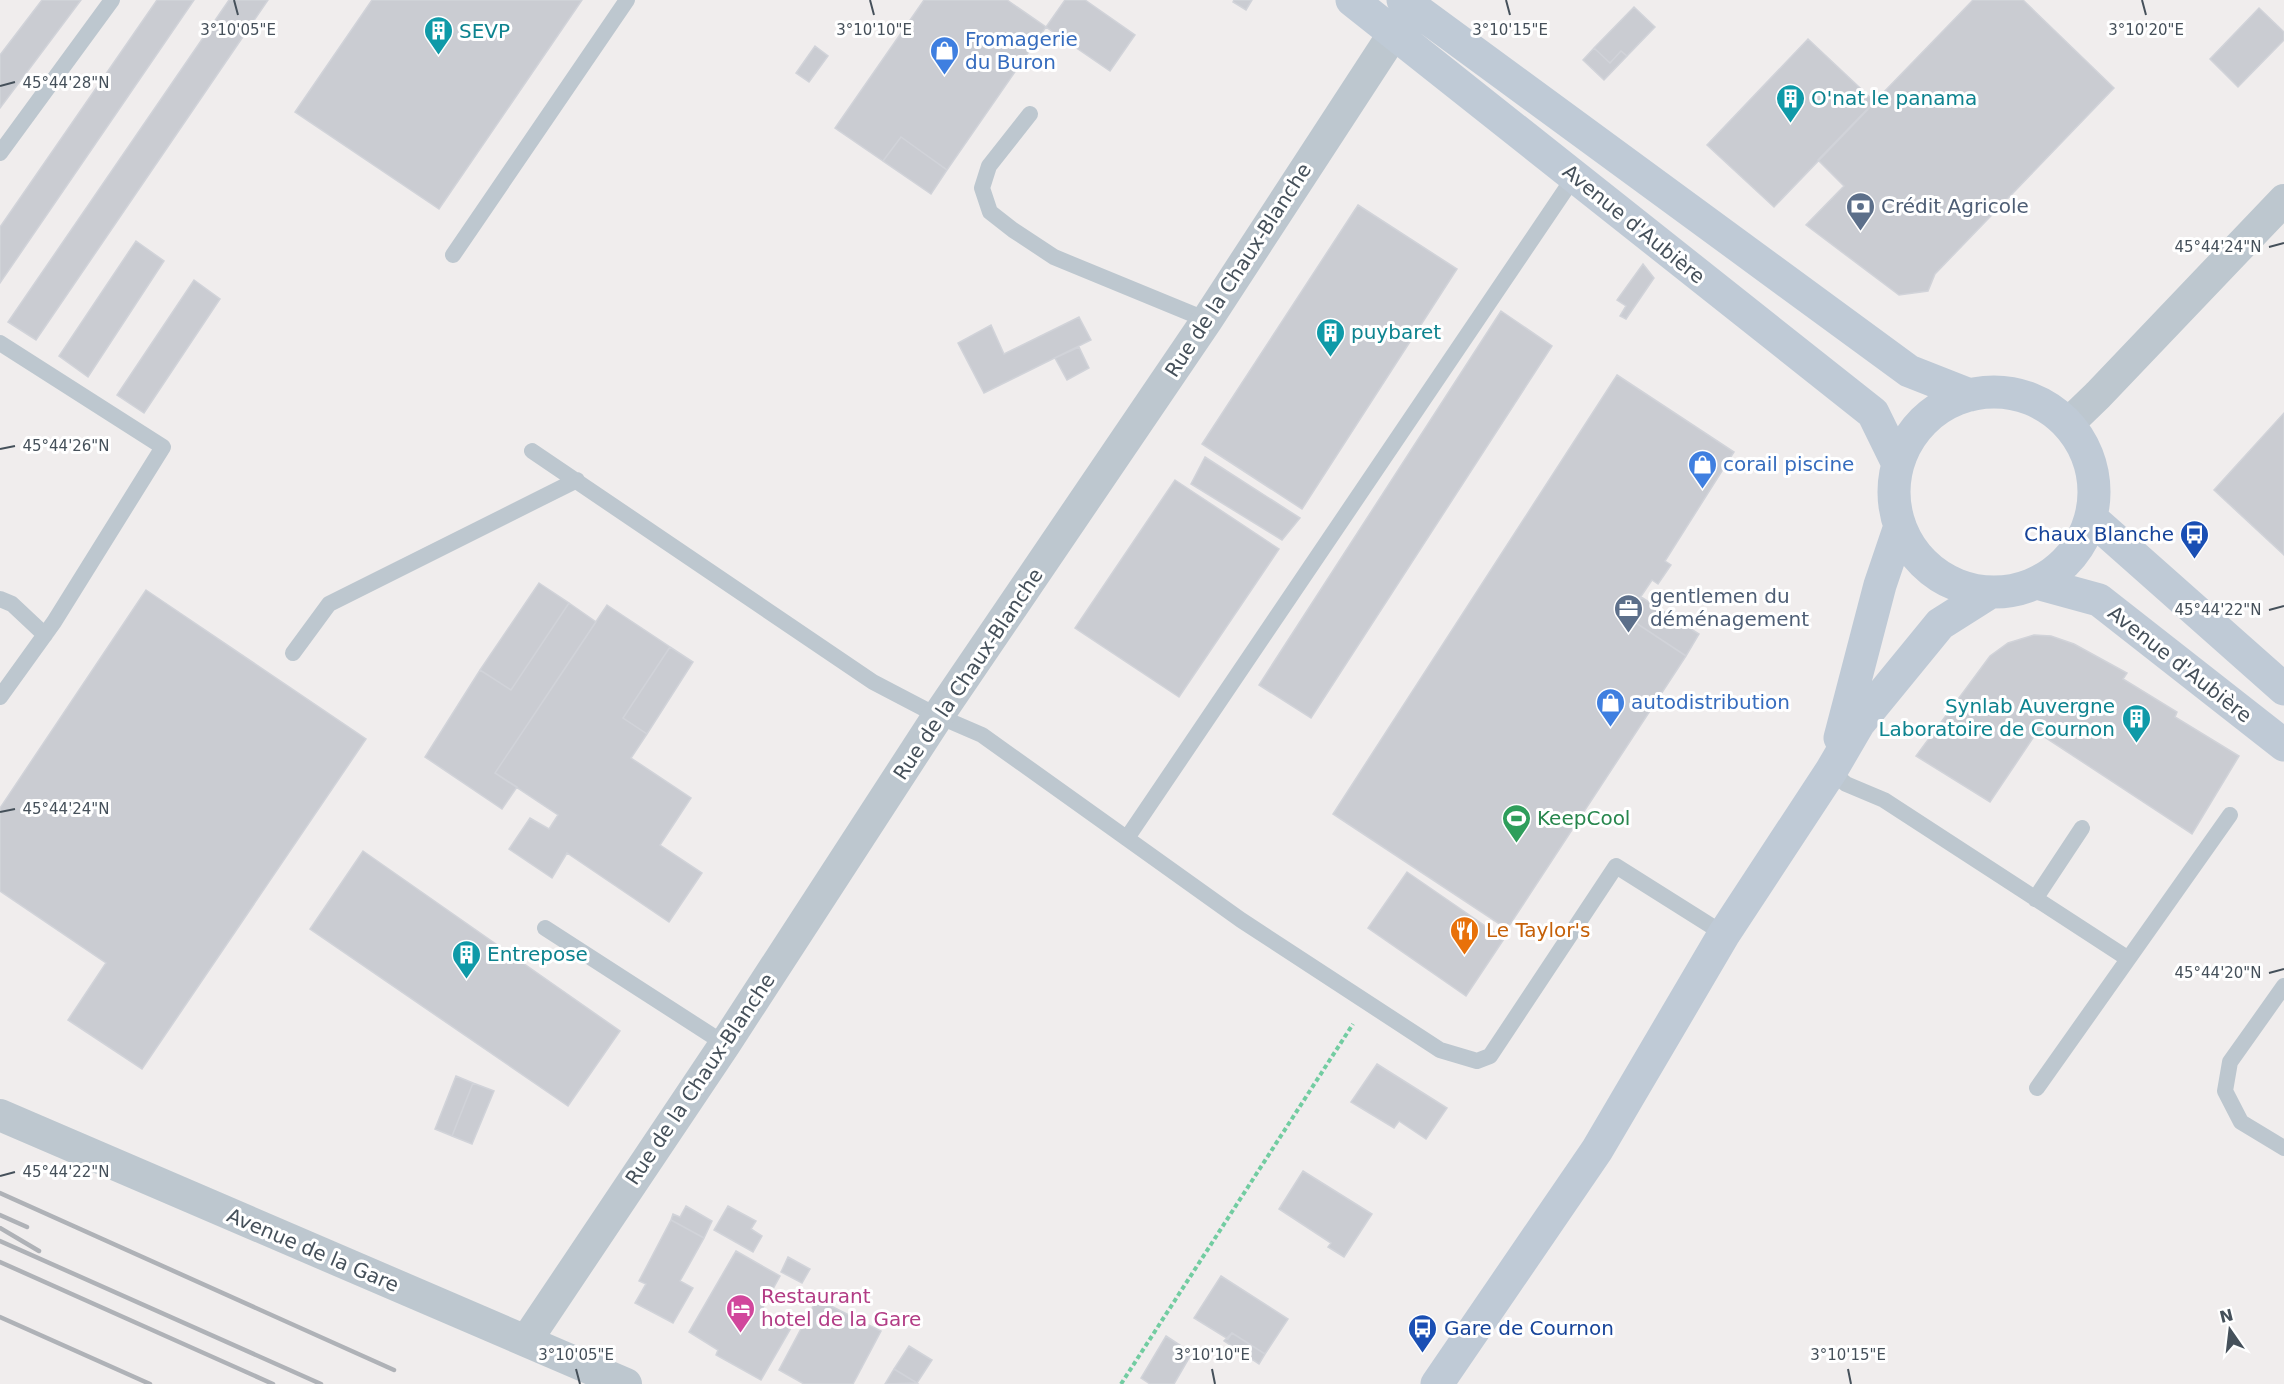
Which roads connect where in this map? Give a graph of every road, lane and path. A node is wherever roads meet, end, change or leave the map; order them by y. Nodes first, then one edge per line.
1 (112, 0) edge
2 (627, 0) edge
3 (1352, 0) edge
4 (1403, 14) edge
5 (1030, 114) dead end
6 (0, 153) edge
7 (1574, 177) junction
8 (2284, 200) edge
9 (453, 255) dead end
10 (1207, 320) junction
11 (0, 343) edge
12 (1970, 394) junction
13 (2068, 424) junction
14 (532, 451) dead end
15 (1897, 462) junction
16 (577, 480) junction
17 (2091, 518) junction
18 (1899, 529) junction
19 (2037, 583) junction
20 (1989, 593) junction
21 (0, 599) edge
22 (45, 635) junction
23 (293, 653) dead end
24 (2284, 689) edge
25 (0, 697) edge
26 (938, 716) junction
27 (2284, 745) edge
28 (1832, 771) junction
29 (2230, 815) dead end
30 (2082, 828) dead end
31 (1127, 838) junction
32 (2035, 899) junction
33 (545, 928) dead end
34 (1724, 934) junction
35 (2127, 958) junction
36 (2284, 986) edge
37 (1367, 1002) junction
38 (725, 1044) junction
39 (2037, 1088) dead end
40 (0, 1114) edge
41 (2284, 1148) edge
42 (526, 1341) junction
43 (626, 1384) edge
44 (1121, 1384) edge
45 (1437, 1384) edge

1 - 6 lane
2 - 9 lane
3 - 4 main road, Avenue d'Aubière
4 - 7 main road, Avenue d'Aubière
4 - 10 street, Rue de la Chaux-Blanche
4 - 12 main road, Avenue d'Aubière
5 - 10 lane
7 - 15 main road, Avenue d'Aubière
7 - 31 lane
8 - 13 street
10 - 26 street, Rue de la Chaux-Blanche
11 - 22 lane
12 - 13 main road
12 - 15 main road
13 - 17 main road
14 - 16 lane
15 - 18 main road
16 - 23 lane
16 - 26 lane
17 - 19 main road
17 - 24 main road
18 - 20 main road
18 - 28 main road
19 - 20 main road
19 - 27 main road, Avenue d'Aubière
20 - 28 main road
21 - 22 lane
22 - 25 lane
26 - 31 lane
26 - 38 street, Rue de la Chaux-Blanche
28 - 32 lane
28 - 34 main road
29 - 35 lane
30 - 32 lane
31 - 37 lane
32 - 35 lane
33 - 38 lane
34 - 37 lane
34 - 45 main road
35 - 39 lane
36 - 41 lane
37 - 44 path
38 - 42 street, Rue de la Chaux-Blanche
40 - 42 street, Avenue de la Gare
42 - 43 street, Avenue de la Gare

